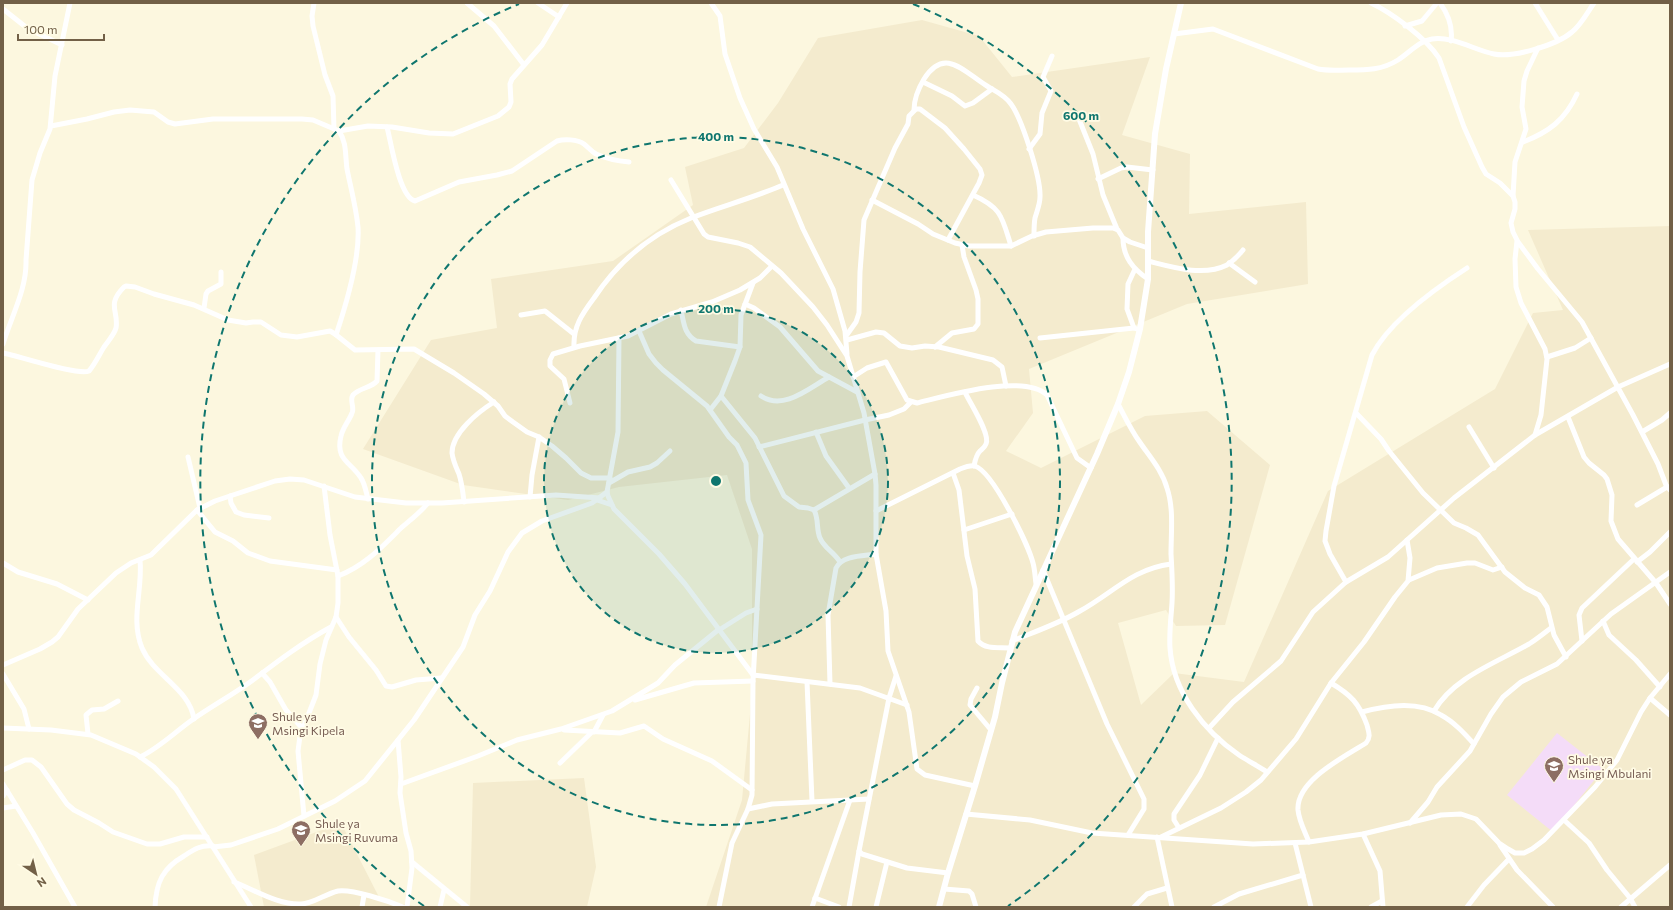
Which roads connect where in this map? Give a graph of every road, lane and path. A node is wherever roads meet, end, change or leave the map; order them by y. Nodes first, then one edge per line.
1 (70, 3) edge
2 (314, 3) edge
3 (468, 3) edge
4 (538, 3) edge
5 (567, 3) edge
6 (711, 3) edge
7 (1181, 3) edge
8 (1371, 3) edge
9 (1438, 3) edge
10 (1535, 3) edge
11 (1594, 3) edge
12 (3, 9) edge
13 (559, 18) junction
14 (1405, 26) junction
15 (1174, 34) junction
16 (1558, 40) junction
17 (1425, 41) junction
18 (1451, 41) junction
19 (62, 45) junction
20 (1538, 48) junction
21 (1052, 56) dead end
22 (524, 65) junction
23 (923, 82) junction
24 (992, 89) junction
25 (1577, 94) dead end
26 (914, 110) junction
27 (1079, 119) dead end
28 (51, 126) junction
29 (387, 127) junction
30 (337, 130) junction
31 (1523, 142) junction
32 (1029, 149) junction
33 (629, 162) dead end
34 (1153, 170) junction
35 (1098, 179) junction
36 (671, 180) dead end
37 (783, 185) junction
38 (973, 195) junction
39 (1513, 196) junction
40 (872, 200) junction
41 (693, 217) junction
42 (1117, 229) junction
43 (1034, 236) junction
44 (1123, 238) junction
45 (948, 240) junction
46 (1517, 240) junction
47 (962, 245) junction
48 (1011, 246) junction
49 (1148, 248) junction
50 (1244, 250) dead end
51 (1148, 261) junction
52 (1229, 263) junction
53 (772, 266) junction
54 (1467, 268) dead end
55 (1135, 269) junction
56 (221, 272) dead end
57 (1148, 279) junction
58 (1255, 282) dead end
59 (753, 283) junction
60 (745, 304) junction
61 (204, 308) junction
62 (681, 310) junction
63 (521, 315) dead end
64 (1137, 329) junction
65 (638, 331) junction
66 (574, 334) junction
67 (336, 335) junction
68 (619, 338) junction
69 (847, 338) junction
70 (1040, 338) dead end
71 (1591, 338) junction
72 (3, 344) edge
73 (574, 347) junction
74 (740, 347) junction
75 (935, 347) junction
76 (378, 350) junction
77 (3, 353) edge
78 (847, 356) junction
79 (1547, 357) junction
80 (1670, 364) edge
81 (829, 376) junction
82 (852, 376) junction
83 (1006, 386) junction
84 (1618, 387) junction
85 (857, 392) junction
86 (965, 392) junction
87 (721, 396) junction
88 (761, 396) dead end
89 (494, 402) junction
90 (910, 402) junction
91 (570, 403) dead end
92 (1118, 404) junction
93 (710, 410) junction
94 (1356, 413) junction
95 (1670, 413) edge
96 (1568, 417) junction
97 (865, 420) junction
98 (1469, 427) dead end
99 (816, 432) junction
100 (1642, 432) junction
101 (1535, 435) junction
102 (539, 437) junction
103 (759, 447) junction
104 (670, 451) dead end
105 (188, 456) dead end
106 (974, 466) junction
107 (1091, 468) junction
108 (1494, 468) junction
109 (953, 473) junction
110 (875, 474) junction
111 (609, 480) junction
112 (324, 486) junction
113 (849, 488) junction
114 (1669, 489) edge
115 (607, 492) junction
116 (230, 496) junction
117 (530, 497) junction
118 (368, 499) junction
119 (599, 499) junction
120 (464, 502) junction
121 (428, 503) junction
122 (612, 505) junction
123 (1637, 505) dead end
124 (199, 509) junction
125 (814, 510) junction
126 (1440, 510) junction
127 (876, 511) junction
128 (1012, 514) junction
129 (269, 518) dead end
130 (964, 530) junction
131 (1670, 532) edge
132 (1407, 540) junction
133 (876, 554) junction
134 (140, 560) junction
135 (1636, 560) junction
136 (840, 562) junction
137 (3, 563) edge
138 (1171, 564) junction
139 (1502, 567) junction
140 (337, 570) junction
141 (1043, 570) junction
142 (1670, 572) edge
143 (338, 576) junction
144 (1409, 580) junction
145 (1346, 582) junction
146 (1656, 583) junction
147 (1036, 584) junction
148 (88, 600) junction
149 (1670, 604) edge
150 (757, 609) junction
151 (336, 617) junction
152 (1064, 620) junction
153 (1603, 620) junction
154 (331, 627) junction
155 (1551, 628) junction
156 (719, 630) junction
157 (1582, 641) junction
158 (1011, 644) junction
159 (1566, 657) junction
160 (3, 665) edge
161 (262, 673) junction
162 (3, 674) edge
163 (1670, 674) edge
164 (753, 675) junction
165 (896, 676) junction
166 (441, 678) junction
167 (753, 681) junction
168 (807, 682) junction
169 (1331, 683) junction
170 (830, 684) junction
171 (1660, 686) junction
172 (977, 688) dead end
173 (889, 698) junction
174 (1650, 698) junction
175 (118, 701) dead end
176 (629, 702) junction
177 (907, 705) junction
178 (1434, 711) junction
179 (1362, 712) junction
180 (603, 715) junction
181 (1670, 715) edge
182 (194, 719) junction
183 (3, 728) edge
184 (1209, 728) junction
185 (29, 729) junction
186 (303, 729) junction
187 (561, 729) junction
188 (991, 730) junction
189 (593, 732) junction
190 (88, 734) junction
191 (1218, 738) junction
192 (398, 740) junction
193 (1474, 744) junction
194 (140, 757) junction
195 (560, 763) dead end
196 (3, 770) edge
197 (1267, 772) junction
198 (3, 784) edge
199 (401, 784) junction
200 (975, 786) junction
201 (7, 790) junction
202 (752, 790) junction
203 (3, 796) edge
204 (869, 799) junction
205 (850, 800) junction
206 (812, 802) junction
207 (16, 806) junction
208 (3, 808) edge
209 (748, 809) junction
210 (966, 814) junction
211 (304, 816) junction
212 (1564, 820) junction
213 (1410, 823) junction
214 (1178, 828) junction
215 (1363, 834) junction
216 (1128, 835) junction
217 (207, 837) junction
218 (1159, 837) junction
219 (1309, 842) junction
220 (1295, 843) junction
221 (1499, 843) junction
222 (213, 846) junction
223 (859, 851) junction
224 (1509, 859) junction
225 (412, 862) junction
226 (887, 862) junction
227 (1670, 865) edge
228 (948, 872) junction
229 (1303, 875) junction
230 (234, 881) junction
231 (1167, 888) junction
232 (944, 889) junction
233 (444, 890) junction
234 (364, 895) junction
235 (815, 898) junction
236 (1630, 898) junction
237 (1382, 901) junction
238 (311, 904) edge
239 (1223, 904) edge
240 (294, 905) edge
241 (75, 907) edge
242 (155, 907) edge
243 (251, 907) edge
244 (362, 907) edge
245 (403, 907) edge
246 (407, 907) edge
247 (440, 907) edge
248 (467, 907) edge
249 (718, 907) edge
250 (812, 907) edge
251 (839, 907) edge
252 (849, 907) edge
253 (876, 907) edge
254 (940, 907) edge
255 (976, 907) edge
256 (1134, 907) edge
257 (1172, 907) edge
258 (1214, 907) edge
259 (1311, 907) edge
260 (1371, 907) edge
261 (1383, 907) edge
262 (1467, 907) edge
263 (1553, 907) edge
264 (1621, 907) edge
265 (1635, 907) edge

1 - 19 street
2 - 30 street
3 - 22 street
4 - 13 street
5 - 13 street
6 - 37 street
7 - 15 street
8 - 14 street
9 - 14 street
9 - 18 street
10 - 16 street
11 - 16 street
12 - 19 street
13 - 22 street
14 - 17 street
15 - 17 street
15 - 34 street
16 - 20 street
17 - 18 street
17 - 39 street
18 - 20 street
19 - 28 street
20 - 31 street
21 - 32 street
22 - 29 street
23 - 24 street
23 - 24 street
23 - 26 street
24 - 32 street
25 - 31 street
26 - 38 street
26 - 40 street
27 - 35 street
28 - 30 street
28 - 72 street
29 - 30 street
29 - 33 street
30 - 67 street
31 - 39 street
32 - 43 street
34 - 35 street
34 - 49 street
35 - 42 street
36 - 41 street
37 - 41 street
37 - 69 street
38 - 45 street
38 - 48 street
39 - 46 street
40 - 45 street
40 - 69 street
41 - 53 street
41 - 66 street
42 - 43 street
42 - 44 street
43 - 48 street
44 - 49 street
44 - 55 street
45 - 47 street
46 - 71 street
46 - 79 street
47 - 48 street
47 - 75 street
49 - 51 street
50 - 52 street
51 - 52 street
51 - 57 street
52 - 58 street
53 - 59 street
53 - 78 street
54 - 94 street
55 - 57 street
55 - 64 street
56 - 61 street
57 - 64 street
59 - 60 street
59 - 62 street
60 - 74 street
60 - 81 street
61 - 67 street
61 - 77 street
62 - 65 street
62 - 74 street
63 - 66 street
64 - 70 street
64 - 92 street
65 - 68 street
65 - 93 street
66 - 73 street
67 - 76 street
68 - 73 street
68 - 111 street
69 - 75 street
69 - 78 street
71 - 79 street
71 - 84 street
73 - 91 street
74 - 87 street
75 - 83 street
76 - 89 street
76 - 118 street
78 - 82 street
79 - 101 street
80 - 84 street
81 - 85 street
81 - 88 street
82 - 85 street
82 - 90 street
83 - 86 street
83 - 107 street
84 - 96 street
84 - 100 street
85 - 97 street
86 - 90 street
86 - 106 street
87 - 93 street
87 - 103 street
89 - 102 street
89 - 120 street
90 - 97 street
92 - 107 street
92 - 138 street
93 - 150 street
94 - 126 street
94 - 145 street
95 - 100 street
96 - 101 street
96 - 135 street
97 - 99 street
97 - 110 street
98 - 108 street
99 - 103 street
99 - 113 street
100 - 114 street
101 - 108 street
102 - 111 street
102 - 117 street
103 - 125 street
104 - 111 street
105 - 124 street
106 - 109 street
106 - 128 street
107 - 141 street
108 - 126 street
109 - 127 street
109 - 130 street
110 - 113 street
110 - 127 street
111 - 115 street
112 - 116 street
112 - 118 street
112 - 140 street
113 - 125 street
114 - 123 street
115 - 119 street
115 - 122 street
116 - 124 street
116 - 129 street
117 - 119 street
117 - 120 street
118 - 121 street
119 - 122 street
119 - 166 street
120 - 121 street
121 - 143 street
122 - 156 street
124 - 134 street
124 - 140 street
125 - 136 street
126 - 132 street
126 - 139 street
127 - 133 street
128 - 130 street
128 - 147 street
130 - 158 street
131 - 135 street
132 - 144 street
132 - 145 street
133 - 136 street
133 - 165 street
134 - 148 street
134 - 182 street
135 - 146 street
135 - 157 street
136 - 170 street
137 - 148 street
138 - 152 street
138 - 184 street
139 - 144 street
139 - 155 street
140 - 143 street
141 - 147 street
141 - 152 street
142 - 146 street
143 - 151 street
144 - 169 street
145 - 184 street
146 - 149 street
146 - 153 street
147 - 158 street
148 - 160 street
150 - 156 street
150 - 164 street
151 - 154 street
151 - 166 street
152 - 158 street
152 - 216 street
153 - 157 street
153 - 171 street
154 - 161 street
154 - 186 street
155 - 159 street
155 - 178 street
156 - 164 street
156 - 176 street
157 - 159 street
158 - 188 street
159 - 193 street
161 - 182 street
161 - 186 street
162 - 185 street
163 - 171 street
164 - 167 street
164 - 168 street
165 - 173 street
165 - 177 street
166 - 192 street
167 - 176 street
167 - 202 street
168 - 170 street
168 - 206 street
169 - 179 street
169 - 197 street
170 - 173 street
171 - 174 street
172 - 188 street
173 - 177 street
173 - 204 street
174 - 181 street
174 - 212 street
175 - 190 street
176 - 180 street
177 - 200 street
178 - 179 street
178 - 193 street
179 - 219 street
180 - 187 street
180 - 189 street
182 - 194 street
183 - 185 street
184 - 191 street
185 - 190 street
186 - 211 street
187 - 189 street
187 - 199 street
188 - 200 street
189 - 195 street
189 - 202 street
190 - 194 street
191 - 197 street
191 - 214 street
192 - 199 street
192 - 211 street
193 - 213 street
194 - 217 street
196 - 217 street
197 - 214 street
198 - 201 street
199 - 225 street
200 - 210 street
201 - 203 street
201 - 207 street
202 - 209 street
204 - 205 street
204 - 223 street
205 - 206 street
205 - 235 street
206 - 209 street
207 - 208 street
207 - 241 street
209 - 249 street
210 - 216 street
210 - 228 street
211 - 222 street
212 - 221 street
212 - 236 street
213 - 215 street
213 - 221 street
214 - 218 street
215 - 219 street
215 - 237 street
216 - 218 street
217 - 222 street
218 - 220 street
218 - 231 street
219 - 220 street
220 - 229 street
221 - 224 street
222 - 230 street
222 - 242 street
223 - 226 street
223 - 252 street
224 - 262 street
224 - 263 street
225 - 233 street
225 - 246 street
226 - 228 street
226 - 253 street
227 - 236 street
228 - 232 street
229 - 239 street
229 - 259 street
230 - 240 street
230 - 243 street
231 - 256 street
231 - 257 street
232 - 254 street
232 - 255 street
233 - 247 street
233 - 248 street
234 - 238 street
234 - 244 street
234 - 245 street
235 - 250 street
235 - 251 street
236 - 264 street
236 - 265 street
237 - 260 street
237 - 261 street
238 - 240 street
239 - 258 street

